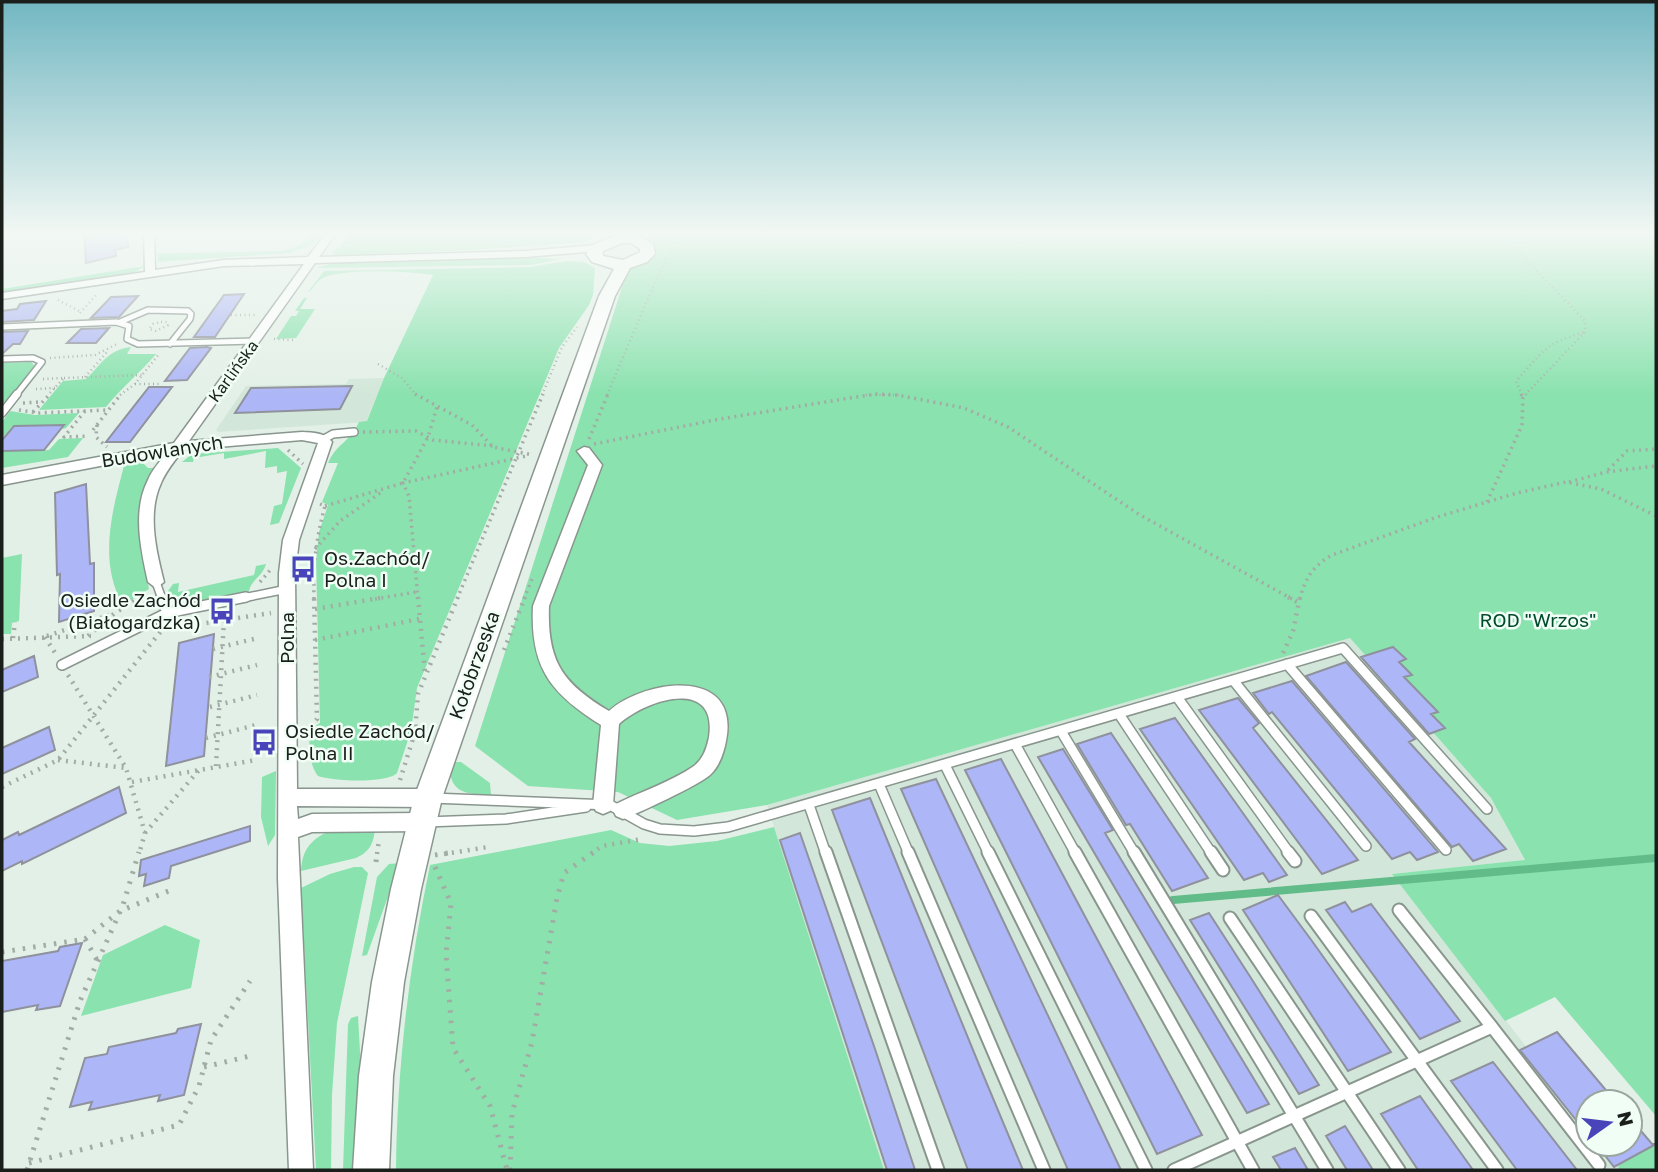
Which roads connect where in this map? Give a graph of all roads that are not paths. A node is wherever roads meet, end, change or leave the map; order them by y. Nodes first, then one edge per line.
1 (59, 287) edge
2 (294, 287) edge
3 (607, 287) edge
4 (2, 296) edge
5 (120, 322) junction
6 (2, 327) edge
7 (255, 341) junction
8 (169, 344) junction
9 (2, 359) edge
10 (4, 411) edge
11 (354, 432) road end
12 (324, 439) junction
13 (179, 446) junction
14 (584, 451) road end
15 (2, 480) edge
16 (157, 584) joint
17 (287, 589) junction
18 (167, 612) junction
19 (1287, 664) junction
20 (62, 665) road end
21 (1233, 680) junction
22 (1177, 696) junction
23 (1119, 714) junction
24 (610, 721) junction
25 (1060, 731) junction
26 (1015, 744) junction
27 (945, 765) junction
28 (879, 784) junction
29 (287, 801) junction
30 (600, 805) junction
31 (809, 805) junction
32 (1487, 809) dead end
33 (425, 810) junction
34 (623, 810) junction
35 (288, 831) junction
36 (1366, 846) dead end
37 (1446, 850) dead end
38 (1295, 861) dead end
39 (1223, 870) dead end
40 (1399, 909) dead end
41 (1311, 916) dead end
42 (1230, 918) dead end
43 (1492, 1027) junction
44 (1416, 1061) junction
45 (1346, 1093) junction
46 (1295, 1116) junction
47 (1237, 1142) junction
48 (1599, 1165) dead end
49 (301, 1170) edge
50 (370, 1170) edge
51 (938, 1170) edge
52 (1044, 1170) edge
53 (1146, 1170) edge
54 (1174, 1170) edge
55 (1253, 1170) edge
56 (1327, 1170) edge
57 (1399, 1170) edge
58 (1497, 1170) edge

1 - 4 street
2 - 7 street, Karlińska
3 - 33 main road, Kołobrzeska
5 - 6 lane
5 - 8 lane
5 - 8 lane
7 - 8 lane
7 - 13 street, Karlińska
9 - 10 lane
11 - 12 lane
12 - 13 street, Budowlanych
12 - 17 street, Polna
13 - 15 street, Budowlanych
13 - 16 street, Karlińska
14 - 24 street
16 - 18 lane
17 - 18 lane
17 - 29 street, Polna
18 - 20 lane
19 - 21 lane
19 - 32 lane
19 - 37 lane
21 - 22 lane
21 - 36 lane
22 - 23 lane
22 - 38 lane
23 - 25 lane
23 - 39 lane
24 - 30 street
24 - 34 street
25 - 26 lane
25 - 46 lane
26 - 27 lane
26 - 47 lane
27 - 28 lane
27 - 53 lane
28 - 31 lane
28 - 52 lane
29 - 33 street
29 - 35 street, Polna
30 - 33 lane
30 - 33 lane
30 - 34 lane
31 - 34 lane
31 - 51 lane
33 - 35 street
33 - 50 main road, Kołobrzeska
35 - 49 street, Polna
40 - 43 lane
41 - 44 lane
42 - 45 lane
43 - 44 lane
43 - 48 lane
44 - 45 lane
44 - 58 lane
45 - 46 lane
45 - 57 lane
46 - 47 lane
46 - 56 lane
47 - 54 lane
47 - 55 lane

